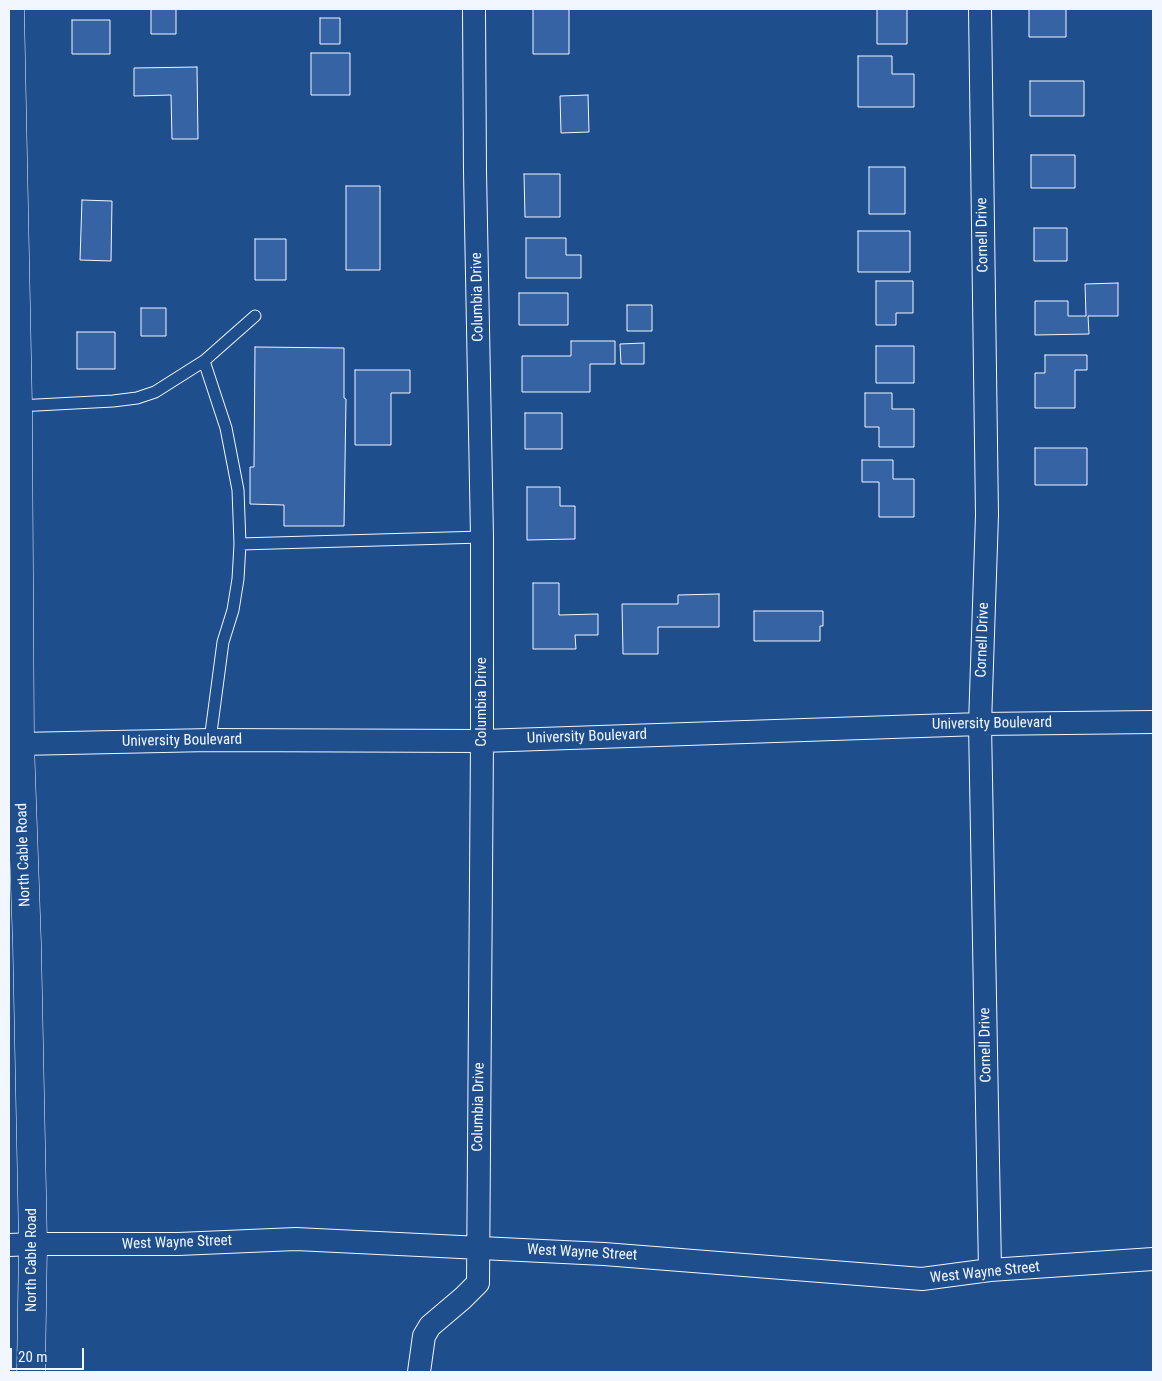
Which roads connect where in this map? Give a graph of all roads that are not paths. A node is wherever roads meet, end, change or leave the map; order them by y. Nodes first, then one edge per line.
1 (10, 9) edge
2 (474, 9) edge
3 (980, 9) edge
4 (10, 69) edge
5 (11, 151) edge
6 (12, 213) edge
7 (12, 313) edge
8 (255, 316) dead end
9 (204, 361) junction
10 (18, 406) junction
11 (482, 537) junction
12 (240, 544) junction
13 (1153, 722) edge
14 (980, 724) junction
15 (210, 740) junction
16 (482, 741) junction
17 (14, 744) edge
18 (21, 1245) edge
19 (478, 1248) junction
20 (1153, 1259) edge
21 (990, 1270) junction
22 (31, 1372) edge
23 (419, 1372) edge

1 - 4 street, North Cable Road
2 - 11 street, Columbia Drive
3 - 14 street, Cornell Drive
4 - 5 street, North Cable Road
5 - 6 street, North Cable Road
6 - 7 street, North Cable Road
7 - 10 street, North Cable Road
8 - 9 lane
9 - 10 lane
9 - 12 lane
10 - 17 street, North Cable Road
11 - 12 lane
11 - 16 street, Columbia Drive
12 - 15 lane
13 - 14 street, University Boulevard
14 - 16 street, University Boulevard
14 - 21 street, Cornell Drive
15 - 16 street, University Boulevard
15 - 17 street, University Boulevard
16 - 19 street, Columbia Drive
17 - 18 street, North Cable Road
18 - 19 street, West Wayne Street
18 - 22 street, North Cable Road
19 - 21 street, West Wayne Street
19 - 23 street, Columbia Drive
20 - 21 street, West Wayne Street

